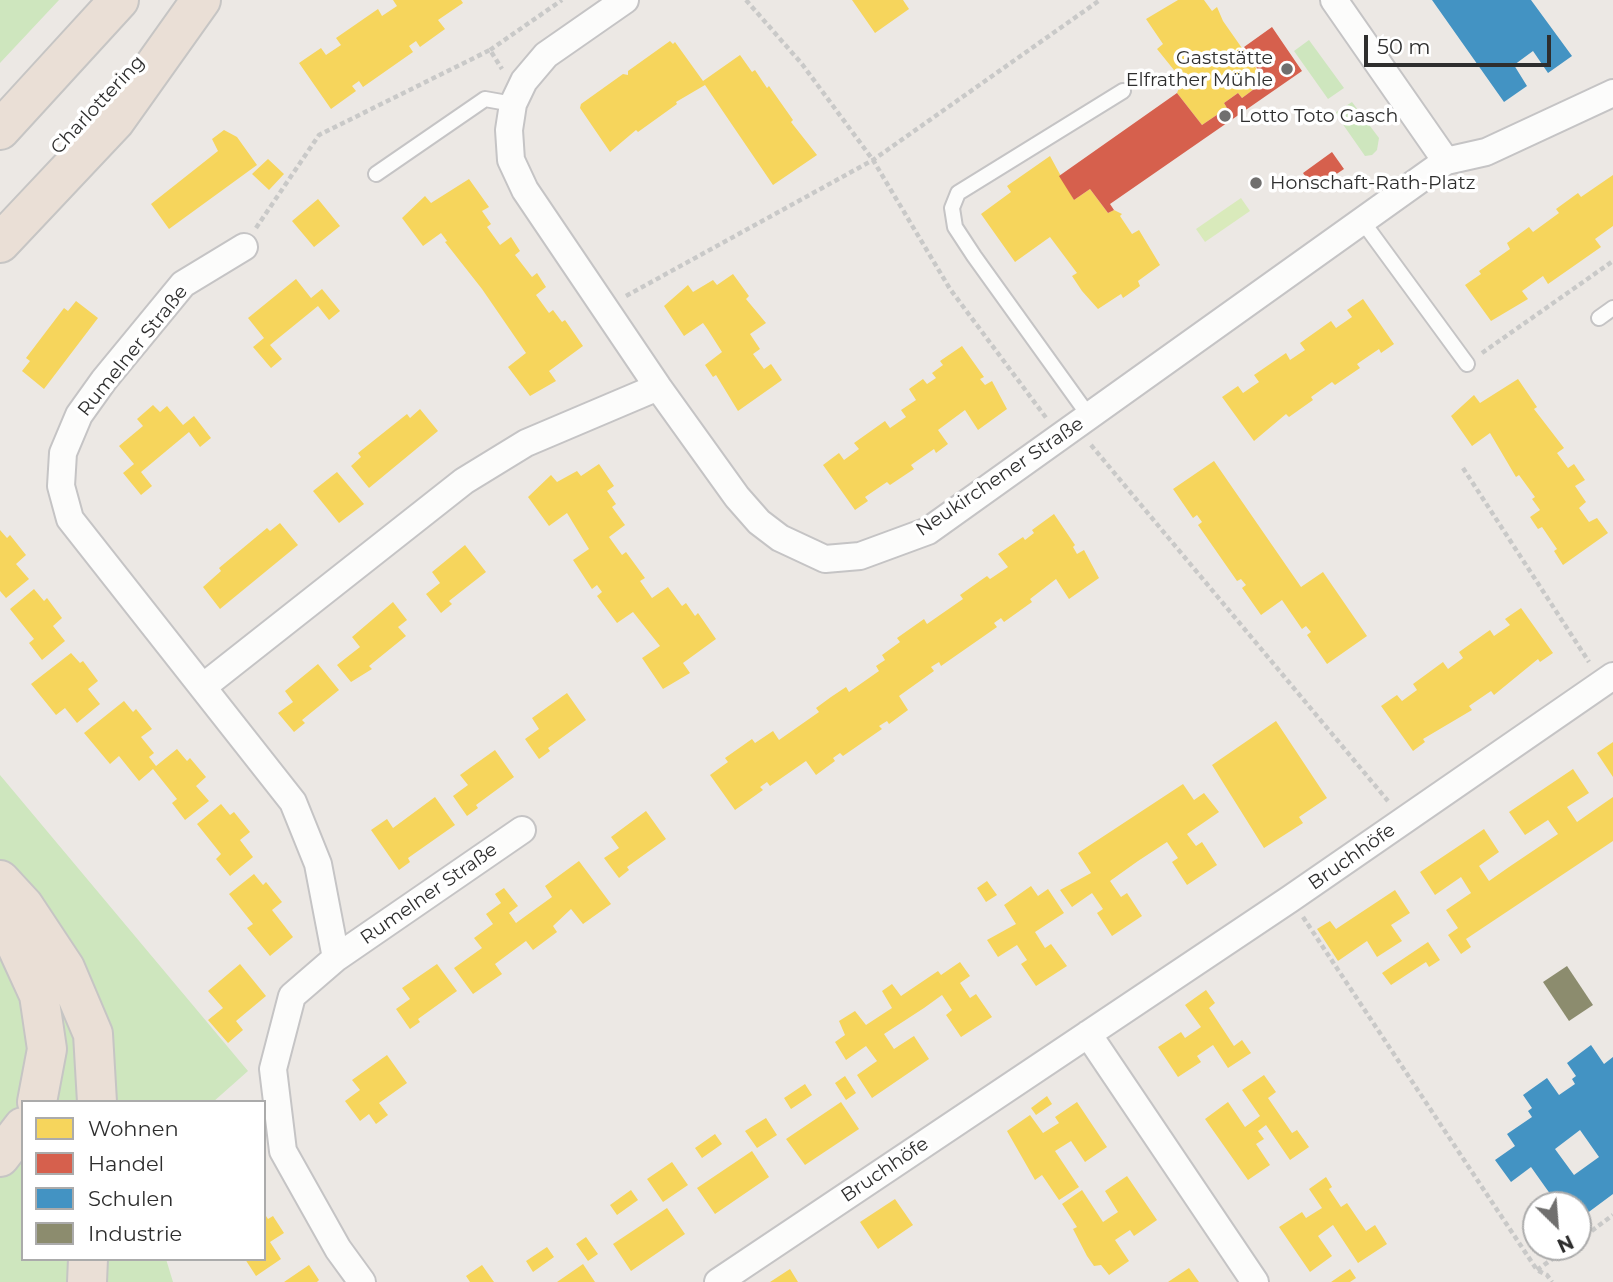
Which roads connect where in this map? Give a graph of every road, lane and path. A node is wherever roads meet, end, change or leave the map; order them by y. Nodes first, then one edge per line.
1 (119, 0) edge
2 (198, 0) edge
3 (562, 0) edge
4 (625, 0) edge
5 (746, 0) edge
6 (1100, 0) edge
7 (1334, 0) edge
8 (490, 50) junction
9 (1123, 91) dead end
10 (518, 93) junction
11 (1613, 93) edge
12 (0, 130) edge
13 (873, 160) junction
14 (1446, 161) junction
15 (376, 174) dead end
16 (0, 209) edge
17 (1363, 222) junction
18 (0, 243) edge
19 (244, 247) joint
20 (1613, 261) edge
21 (605, 307) junction
22 (1613, 308) edge
23 (1599, 318) dead end
24 (1467, 363) joint
25 (658, 387) junction
26 (1075, 426) junction
27 (1463, 468) dead end
28 (1608, 680) edge
29 (204, 686) junction
30 (1405, 820) junction
31 (522, 830) dead end
32 (0, 880) edge
33 (1290, 899) junction
34 (0, 922) edge
35 (335, 958) junction
36 (1088, 1034) junction
37 (37, 1100) edge
38 (97, 1100) edge
39 (21, 1130) edge
40 (0, 1157) edge
41 (1613, 1215) edge
42 (1592, 1231) edge
43 (88, 1261) edge
44 (1550, 1261) edge
45 (1537, 1270) junction
46 (87, 1282) edge
47 (362, 1282) edge
48 (718, 1282) edge
49 (1255, 1282) edge
50 (1552, 1282) edge

1 - 12 highway
2 - 16 highway, Charlottering
2 - 18 highway
3 - 8 path
4 - 10 street
5 - 13 path
6 - 13 path
7 - 14 street
8 - 10 path
8 - 19 path
9 - 26 lane
10 - 15 lane
10 - 21 street, Neukirchener Straße
11 - 14 street, Neukirchener Straße
13 - 21 path
13 - 26 path
14 - 17 street, Neukirchener Straße
17 - 24 lane
17 - 26 street, Neukirchener Straße
19 - 29 street, Rumelner Straße
20 - 24 path
21 - 25 street, Neukirchener Straße
22 - 23 lane
25 - 26 street, Neukirchener Straße
25 - 29 street
26 - 30 path
27 - 28 path
28 - 30 street, Bruchhöfe
29 - 35 street, Rumelner Straße
30 - 33 street, Bruchhöfe
31 - 35 street, Rumelner Straße
32 - 38 highway
33 - 36 street, Bruchhöfe
33 - 45 path
34 - 37 highway
35 - 47 street, Rumelner Straße
36 - 48 street, Bruchhöfe
36 - 49 street
39 - 40 highway
41 - 42 path
43 - 46 highway
44 - 45 path
45 - 50 path

